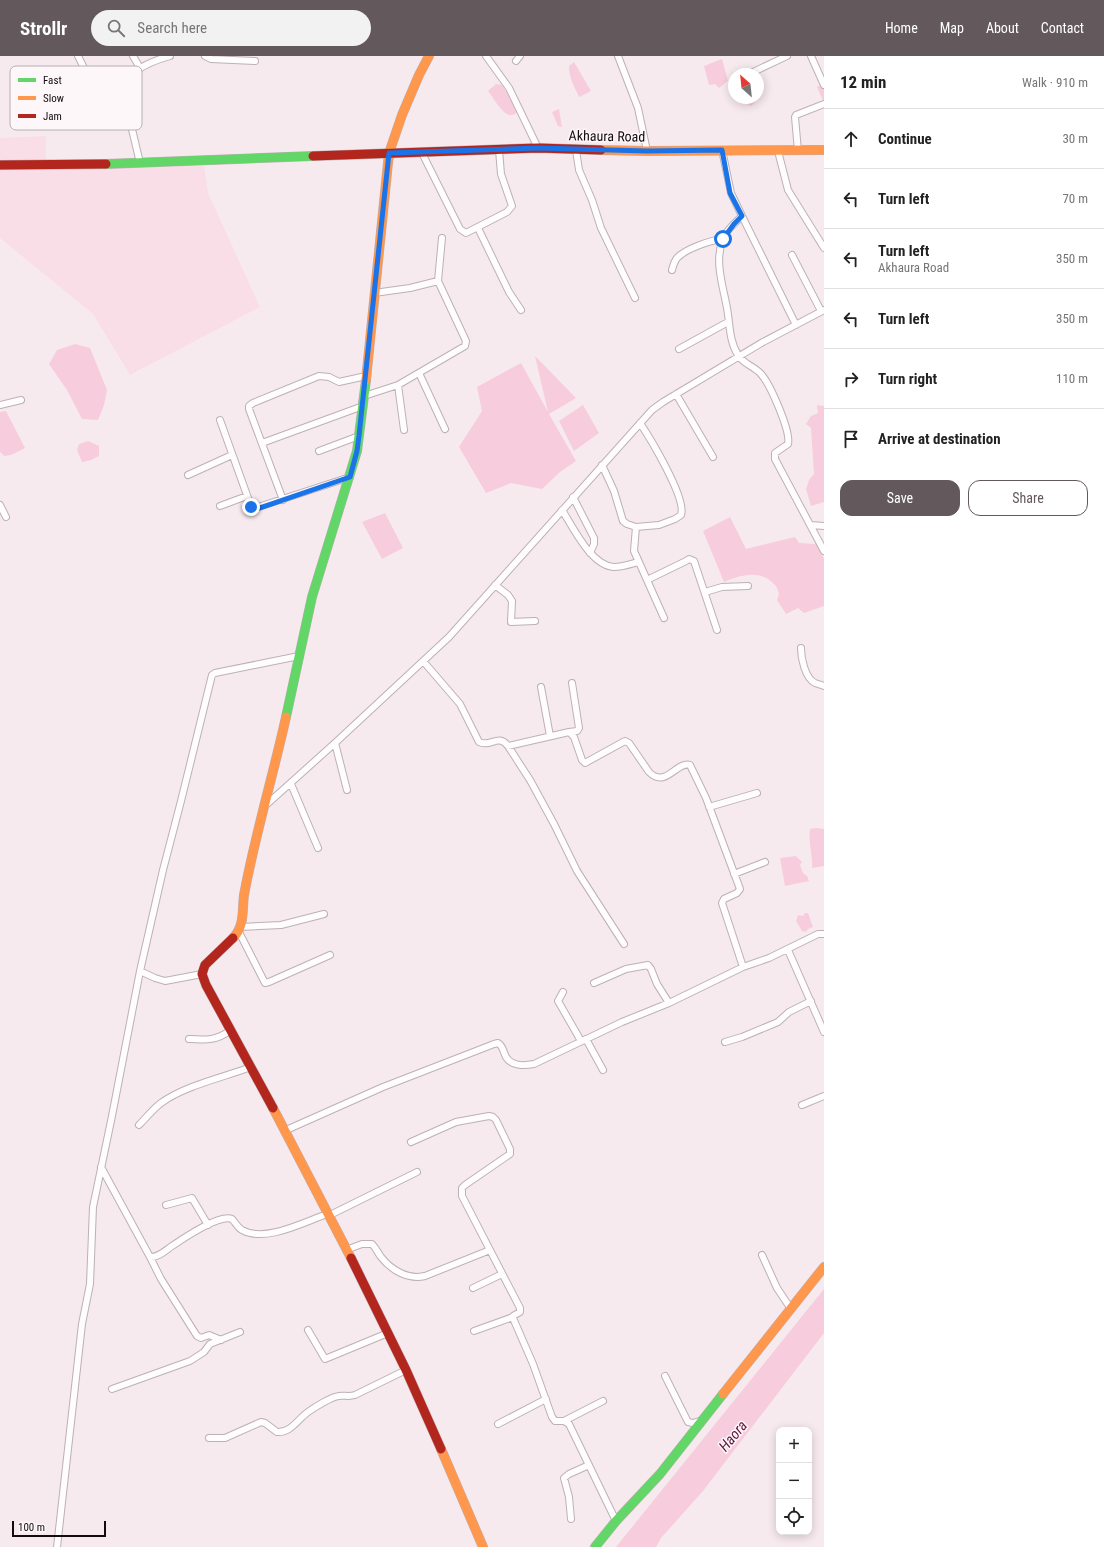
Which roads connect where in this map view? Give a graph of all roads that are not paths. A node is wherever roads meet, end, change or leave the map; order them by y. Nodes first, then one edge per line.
1 (78, 56) edge
2 (133, 56) edge
3 (170, 56) edge
4 (205, 56) edge
5 (428, 56) edge
6 (486, 56) edge
7 (618, 56) edge
8 (787, 56) edge
9 (811, 56) edge
10 (152, 58) edge
11 (256, 61) dead end
12 (83, 66) edge
13 (139, 66) edge
14 (142, 66) edge
15 (762, 68) edge
16 (824, 85) edge
17 (824, 104) edge
18 (132, 130) edge
19 (538, 148) junction
20 (499, 150) junction
21 (576, 150) junction
22 (722, 150) junction
23 (824, 150) edge
24 (647, 151) junction
25 (778, 151) junction
26 (798, 151) junction
27 (389, 153) junction
28 (422, 153) junction
29 (140, 164) junction
30 (0, 165) edge
31 (742, 216) junction
32 (478, 228) junction
33 (442, 238) dead end
34 (723, 239) junction
35 (824, 248) edge
36 (792, 255) dead end
37 (672, 270) dead end
38 (438, 281) junction
39 (374, 293) junction
40 (635, 298) dead end
41 (520, 310) dead end
42 (823, 311) edge
43 (728, 322) junction
44 (796, 325) junction
45 (679, 349) dead end
46 (738, 357) junction
47 (419, 373) junction
48 (366, 376) junction
49 (398, 385) junction
50 (676, 394) junction
51 (364, 396) junction
52 (21, 400) dead end
53 (0, 405) edge
54 (363, 406) junction
55 (220, 420) dead end
56 (640, 423) junction
57 (445, 429) dead end
58 (404, 430) dead end
59 (359, 436) junction
60 (262, 444) junction
61 (319, 451) dead end
62 (232, 455) junction
63 (713, 457) dead end
64 (602, 465) junction
65 (188, 475) dead end
66 (350, 477) junction
67 (247, 496) junction
68 (573, 497) junction
69 (283, 500) junction
70 (0, 505) edge
71 (220, 506) dead end
72 (562, 510) junction
73 (6, 517) dead end
74 (811, 525) junction
75 (824, 526) edge
76 (636, 527) junction
77 (824, 551) edge
78 (590, 553) junction
79 (638, 562) junction
80 (646, 580) junction
81 (495, 585) junction
82 (748, 586) dead end
83 (705, 592) junction
84 (664, 618) dead end
85 (535, 622) dead end
86 (717, 630) dead end
87 (801, 648) dead end
88 (299, 656) junction
89 (423, 661) junction
90 (572, 683) dead end
91 (824, 686) edge
92 (541, 687) dead end
93 (569, 732) junction
94 (550, 736) junction
95 (335, 743) junction
96 (508, 746) junction
97 (291, 784) junction
98 (347, 790) dead end
99 (757, 793) dead end
100 (267, 800) junction
101 (709, 807) junction
102 (318, 848) dead end
103 (765, 862) dead end
104 (734, 874) junction
105 (324, 914) dead end
106 (240, 930) junction
107 (824, 934) edge
108 (624, 944) dead end
109 (788, 950) junction
110 (330, 955) dead end
111 (743, 968) junction
112 (140, 971) junction
113 (202, 974) junction
114 (594, 983) dead end
115 (563, 992) dead end
116 (811, 1001) junction
117 (669, 1003) junction
118 (231, 1030) junction
119 (824, 1032) edge
120 (188, 1039) dead end
121 (584, 1040) junction
122 (725, 1042) dead end
123 (251, 1067) junction
124 (603, 1070) dead end
125 (824, 1096) edge
126 (802, 1105) dead end
127 (139, 1125) dead end
128 (284, 1131) junction
129 (411, 1142) dead end
130 (101, 1167) junction
131 (417, 1172) dead end
132 (166, 1205) dead end
133 (327, 1215) junction
134 (208, 1225) junction
135 (346, 1250) junction
136 (490, 1250) junction
137 (762, 1255) dead end
138 (150, 1257) junction
139 (824, 1267) edge
140 (502, 1274) junction
141 (473, 1288) dead end
142 (791, 1309) junction
143 (513, 1317) junction
144 (308, 1330) dead end
145 (474, 1331) dead end
146 (240, 1332) dead end
147 (388, 1333) junction
148 (221, 1340) junction
149 (406, 1370) junction
150 (665, 1376) dead end
151 (112, 1389) dead end
152 (546, 1399) junction
153 (603, 1401) dead end
154 (703, 1420) junction
155 (564, 1421) junction
156 (498, 1424) dead end
157 (209, 1438) dead end
158 (589, 1465) junction
159 (571, 1519) dead end
160 (616, 1521) junction
161 (57, 1547) edge
162 (483, 1547) edge
163 (595, 1547) edge

1 - 12 street
2 - 13 street
3 - 10 street
4 - 11 street
5 - 27 street
6 - 19 street
7 - 24 street
8 - 15 street
9 - 16 street
10 - 14 street
17 - 26 street
18 - 29 street
19 - 20 street, Akhaura Road
19 - 21 street, Akhaura Road
20 - 28 street, Akhaura Road
20 - 32 street
21 - 24 street, Akhaura Road
21 - 40 street
22 - 24 street, Akhaura Road
22 - 25 street, Akhaura Road
22 - 31 street
23 - 26 street, Akhaura Road
25 - 26 street, Akhaura Road
25 - 35 street
27 - 28 street, Akhaura Road
27 - 29 street, Akhaura Road
27 - 39 street
28 - 32 street
29 - 30 street, Akhaura Road
31 - 34 street
31 - 44 street
32 - 41 street
33 - 38 street
34 - 37 street
34 - 43 street
36 - 42 street
38 - 39 street
38 - 47 street
39 - 48 street
42 - 44 street
43 - 45 street
43 - 46 street
44 - 46 street
46 - 50 street
46 - 74 street
47 - 49 street
47 - 57 street
48 - 51 street
48 - 60 street
49 - 51 street
49 - 58 street
50 - 56 street
50 - 63 street
51 - 54 street
52 - 53 street
54 - 59 street
54 - 60 street
55 - 62 street
56 - 64 street
56 - 76 street
59 - 61 street
59 - 66 street
60 - 69 street
62 - 65 street
62 - 67 street
64 - 68 street
64 - 76 street
66 - 69 street
66 - 88 street
67 - 69 street
67 - 71 street
68 - 72 street
68 - 78 street
70 - 73 street
72 - 78 street
72 - 81 street
74 - 75 street
74 - 77 street
76 - 79 street
78 - 79 street
79 - 80 street
80 - 83 street
80 - 84 street
81 - 85 street
81 - 89 street
82 - 83 street
83 - 86 street
87 - 91 street
88 - 100 street
88 - 112 street
89 - 95 street
89 - 96 street
90 - 93 street
92 - 94 street
93 - 94 street
93 - 101 street
94 - 96 street
95 - 97 street
95 - 98 street
96 - 108 street
97 - 100 street
97 - 102 street
99 - 101 street
100 - 106 street
101 - 104 street
103 - 104 street
104 - 111 street
105 - 106 street
106 - 110 street
106 - 113 street
107 - 109 street
109 - 111 street
109 - 116 street
111 - 117 street
112 - 113 street
112 - 130 street
113 - 118 street
114 - 117 street
115 - 121 street
116 - 119 street
116 - 122 street
117 - 121 street
118 - 120 street
118 - 123 street
121 - 124 street
121 - 128 street
123 - 127 street
123 - 128 street
125 - 126 street
128 - 133 street
129 - 136 street
130 - 138 street
130 - 161 street
131 - 133 street
132 - 134 street
133 - 134 street
133 - 135 street
134 - 138 street
135 - 136 street
135 - 147 street
136 - 140 street
137 - 142 street
138 - 148 street
139 - 142 street
140 - 141 street
140 - 143 street
142 - 154 street
143 - 145 street
143 - 152 street
144 - 147 street
146 - 148 street
147 - 149 street
148 - 151 street
149 - 157 street
149 - 162 street
150 - 154 street
152 - 155 street
152 - 156 street
153 - 155 street
154 - 160 street
155 - 158 street
158 - 159 street
158 - 160 street
160 - 163 street

